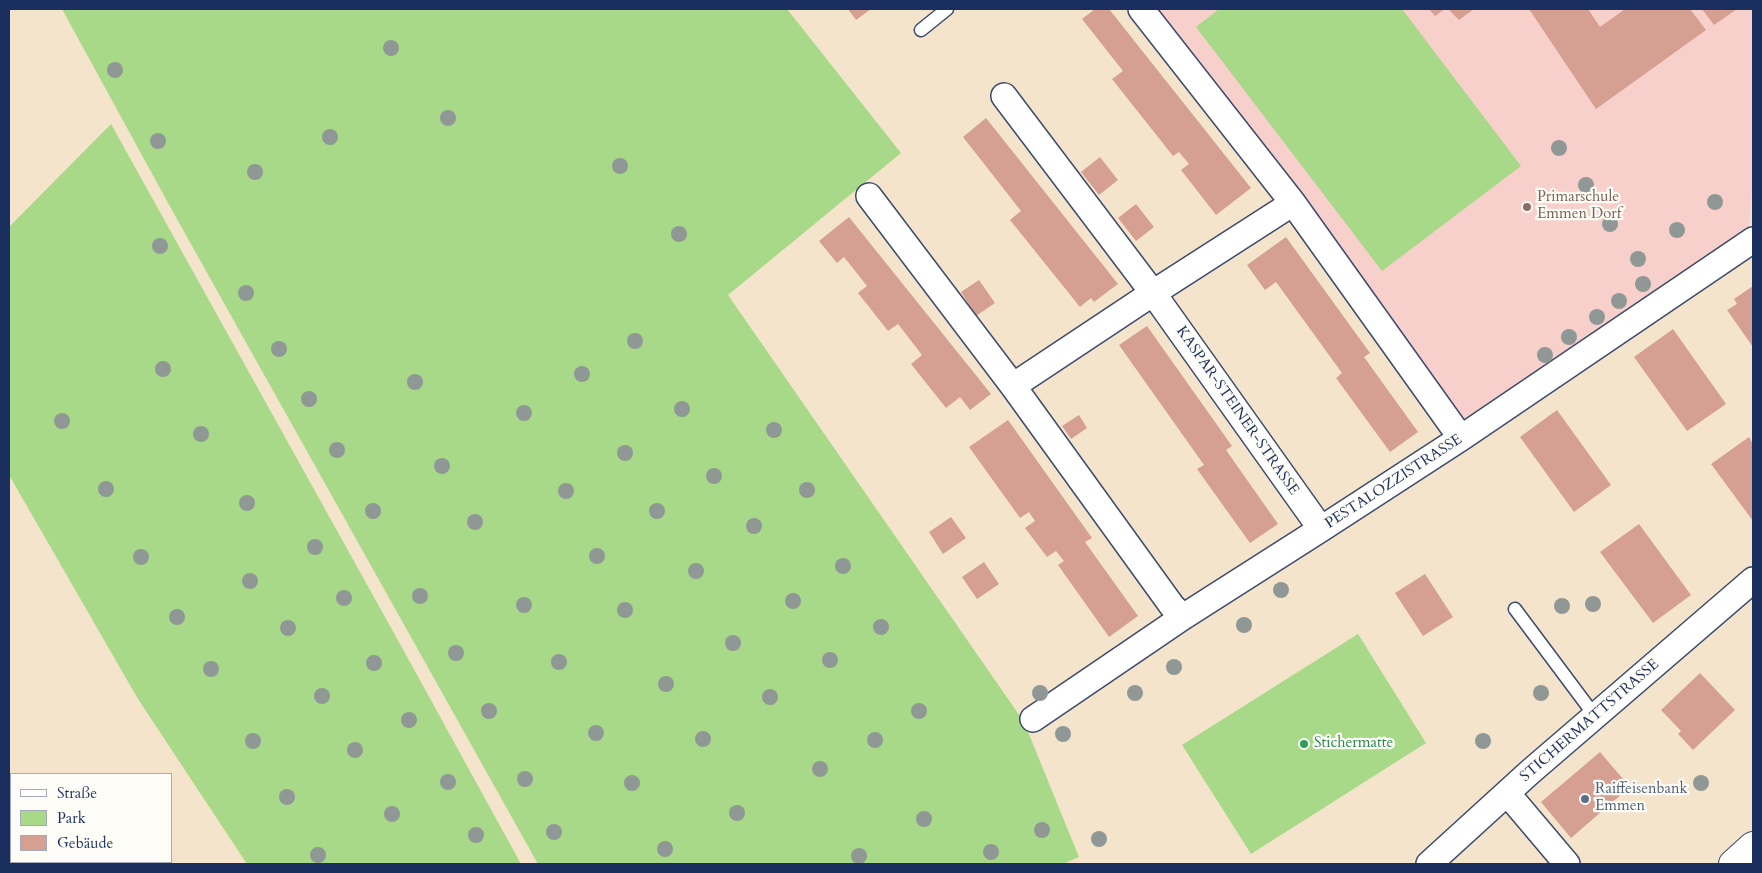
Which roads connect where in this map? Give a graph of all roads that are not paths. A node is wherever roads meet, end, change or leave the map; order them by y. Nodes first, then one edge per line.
1 (947, 9) edge
2 (1141, 9) edge
3 (921, 30) dead end
4 (1004, 96) dead end
5 (869, 196) dead end
6 (1293, 203) junction
7 (1753, 240) edge
8 (1153, 293) junction
9 (1013, 386) junction
10 (1461, 438) junction
11 (1321, 530) junction
12 (1753, 580) edge
13 (1515, 609) dead end
14 (1183, 616) junction
15 (1595, 716) junction
16 (1032, 719) dead end
17 (1507, 793) junction
18 (1753, 846) edge
19 (1429, 864) edge
20 (1567, 864) edge
21 (1733, 864) edge

1 - 3 lane
2 - 6 street
4 - 8 street, KASPAR-STEINER-STRASSE
5 - 9 street
6 - 8 street
6 - 10 street
7 - 10 street, PESTALOZZISTRASSE
8 - 9 street
8 - 11 street, KASPAR-STEINER-STRASSE
9 - 14 street
10 - 11 street, PESTALOZZISTRASSE
11 - 14 street, PESTALOZZISTRASSE
12 - 15 street, STICHERMATTSTRASSE
13 - 15 lane
14 - 16 street, PESTALOZZISTRASSE
15 - 17 street, STICHERMATTSTRASSE
17 - 19 street, STICHERMATTSTRASSE
17 - 20 street
18 - 21 main road

